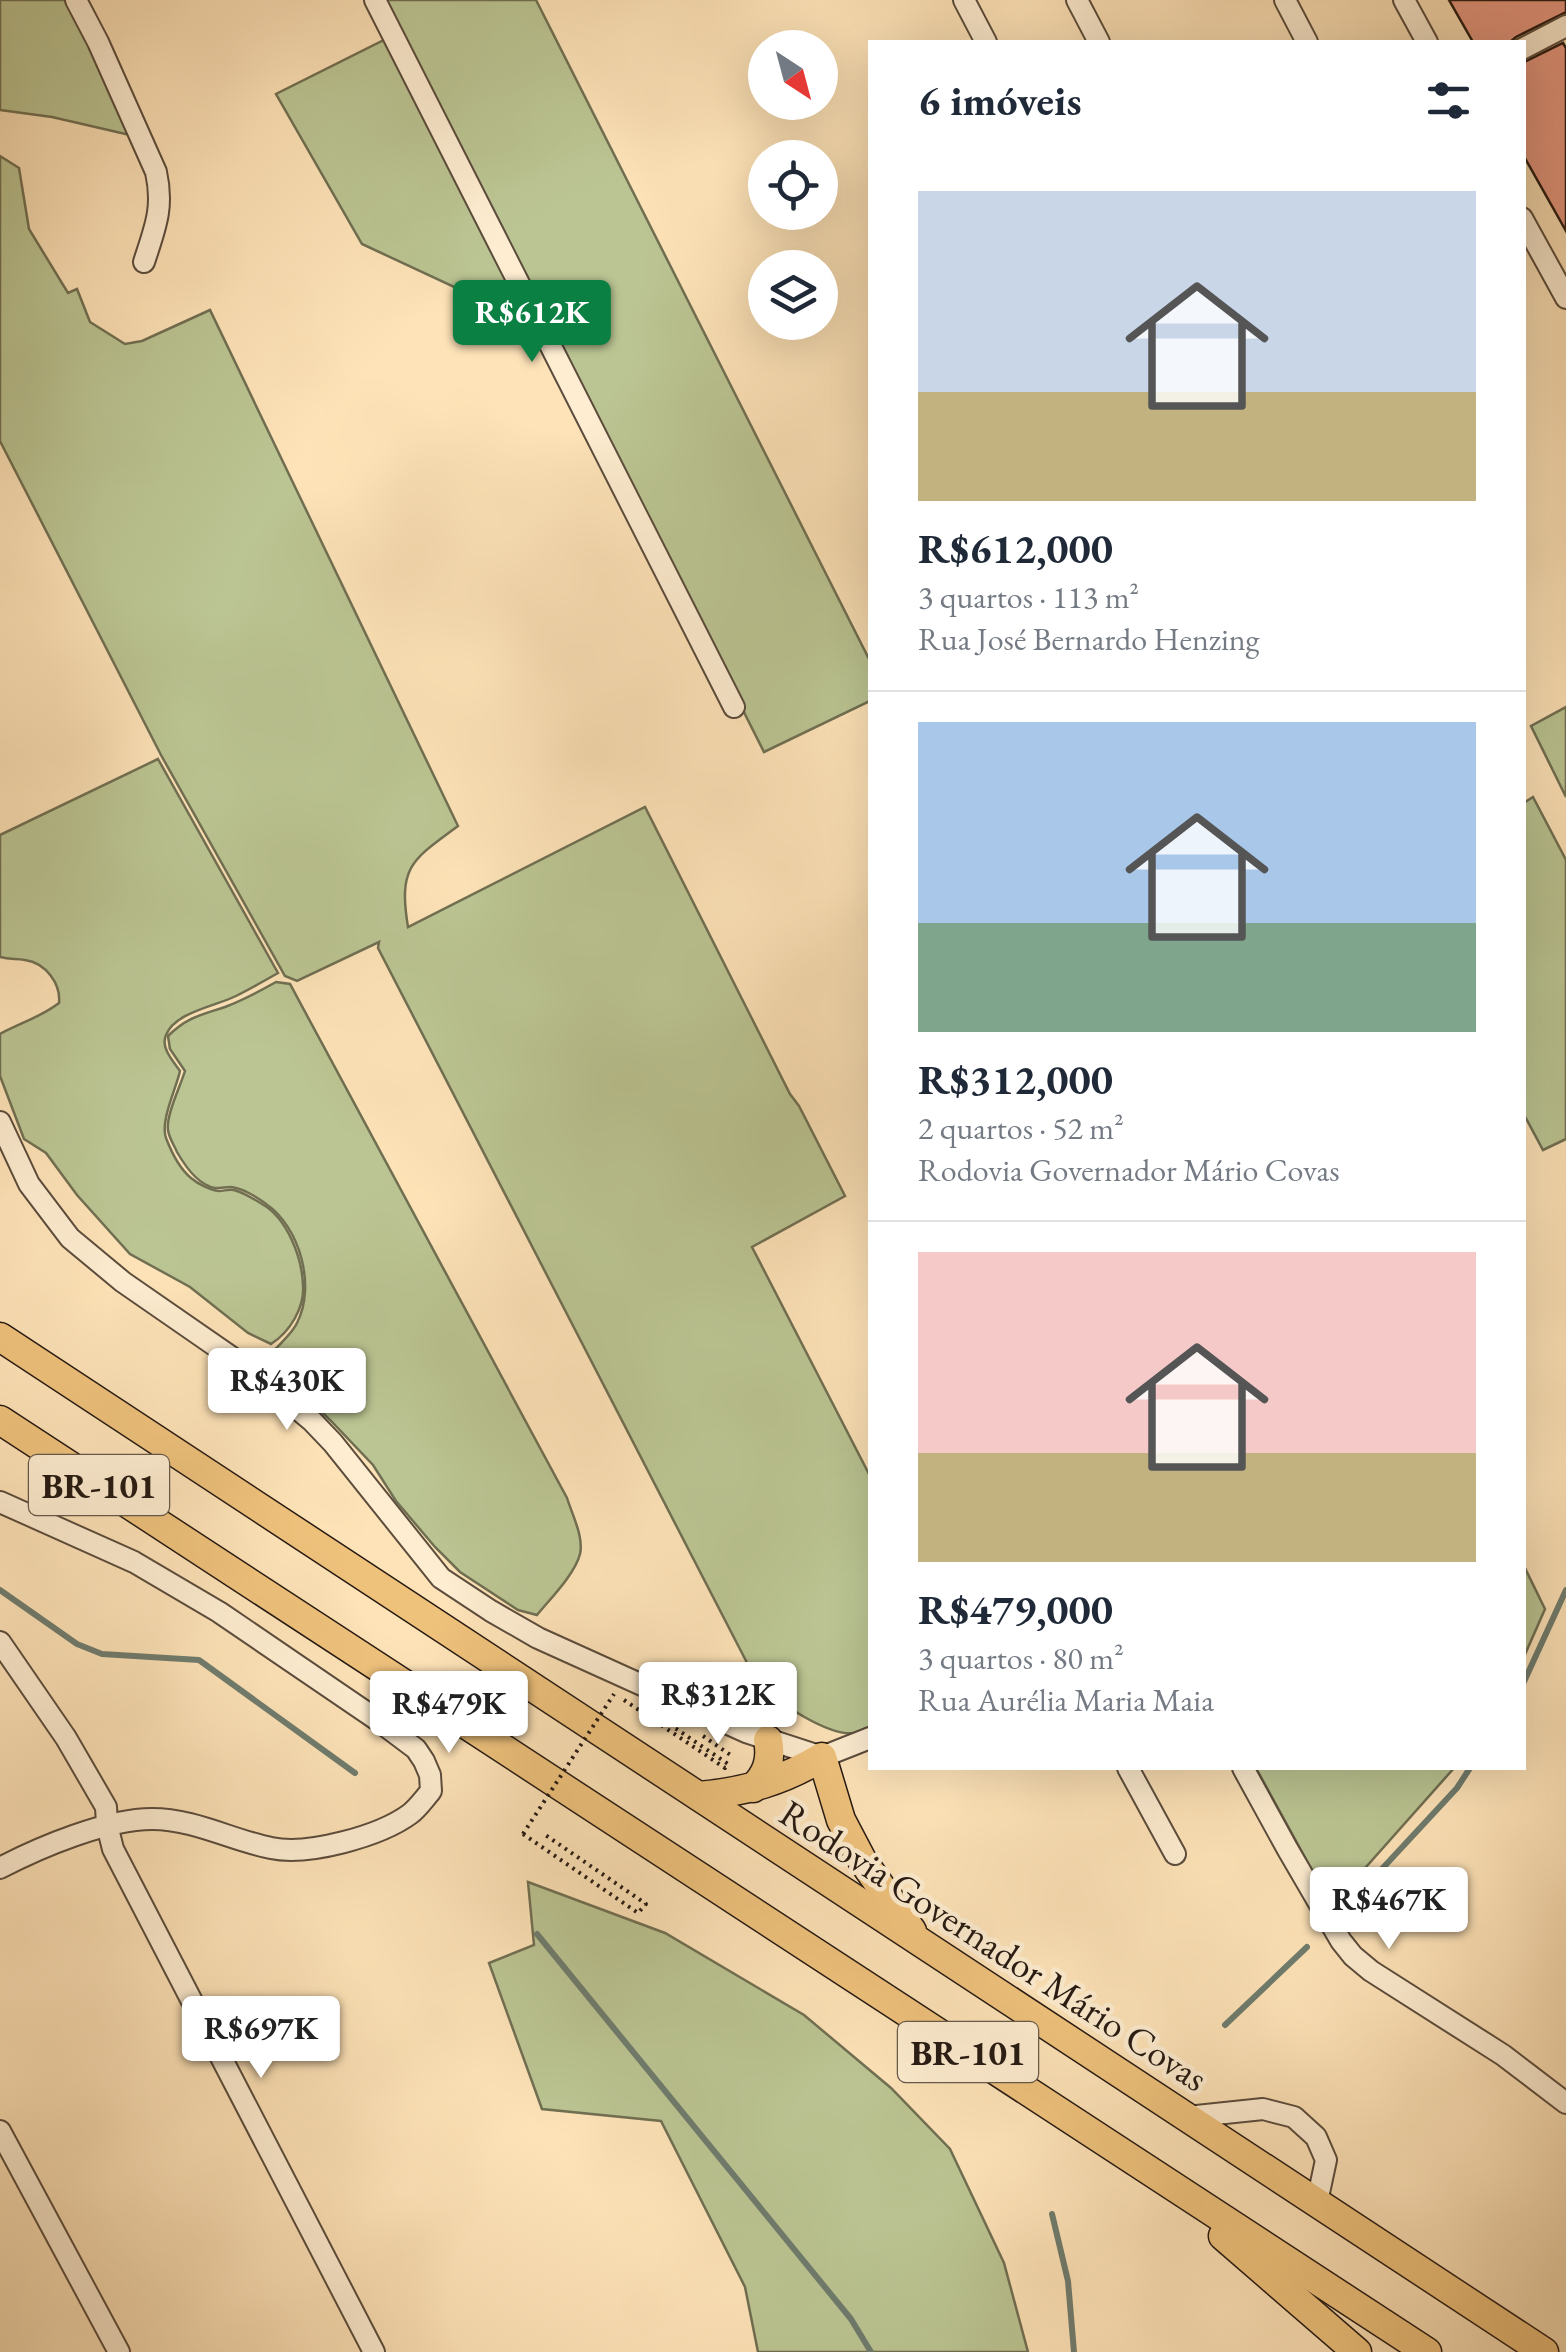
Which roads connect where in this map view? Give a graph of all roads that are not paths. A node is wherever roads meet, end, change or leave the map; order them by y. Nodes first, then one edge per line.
1 (76, 0) edge
2 (375, 0) edge
3 (964, 0) edge
4 (1077, 0) edge
5 (1285, 0) edge
6 (1404, 0) edge
7 (1566, 26) edge
8 (985, 40) edge
9 (1099, 40) edge
10 (1306, 40) edge
11 (1426, 40) edge
12 (1526, 46) edge
13 (1526, 225) edge
14 (144, 262) dead end
15 (1566, 298) edge
16 (734, 707) dead end
17 (0, 1122) edge
18 (0, 1337) edge
19 (0, 1420) edge
20 (0, 1502) edge
21 (0, 1642) edge
22 (868, 1739) edge
23 (768, 1740) junction
24 (822, 1757) junction
25 (1129, 1770) edge
26 (1244, 1770) edge
27 (753, 1788) junction
28 (698, 1796) junction
29 (107, 1825) junction
30 (1176, 1854) dead end
31 (0, 1868) edge
32 (918, 1940) junction
33 (1566, 2102) edge
34 (1188, 2117) junction
35 (0, 2130) edge
36 (1151, 2171) junction
37 (1317, 2202) junction
38 (120, 2352) edge
39 (374, 2352) edge
40 (1356, 2352) edge
41 (1426, 2352) edge
42 (1544, 2352) edge

1 - 14 street
2 - 16 street
3 - 8 street
4 - 9 street
5 - 10 street
6 - 11 street
7 - 12 street
13 - 15 street
17 - 23 street
18 - 28 highway, Rodovia Governador Mário Covas / BR-101
19 - 36 highway, BR-101
20 - 29 street
21 - 29 street
22 - 24 street
23 - 24 street
23 - 27 highway
24 - 27 highway
24 - 32 highway
25 - 30 street
26 - 33 street
27 - 28 highway
28 - 32 highway, Rodovia Governador Mário Covas / BR-101
29 - 31 street
29 - 39 street
32 - 34 highway, Rodovia Governador Mário Covas / BR-101
34 - 37 highway, Rodovia Governador Mário Covas / BR-101
34 - 37 street
35 - 38 street
36 - 40 highway, BR-101
36 - 41 highway, BR-101
37 - 42 highway, Rodovia Governador Mário Covas / BR-101

